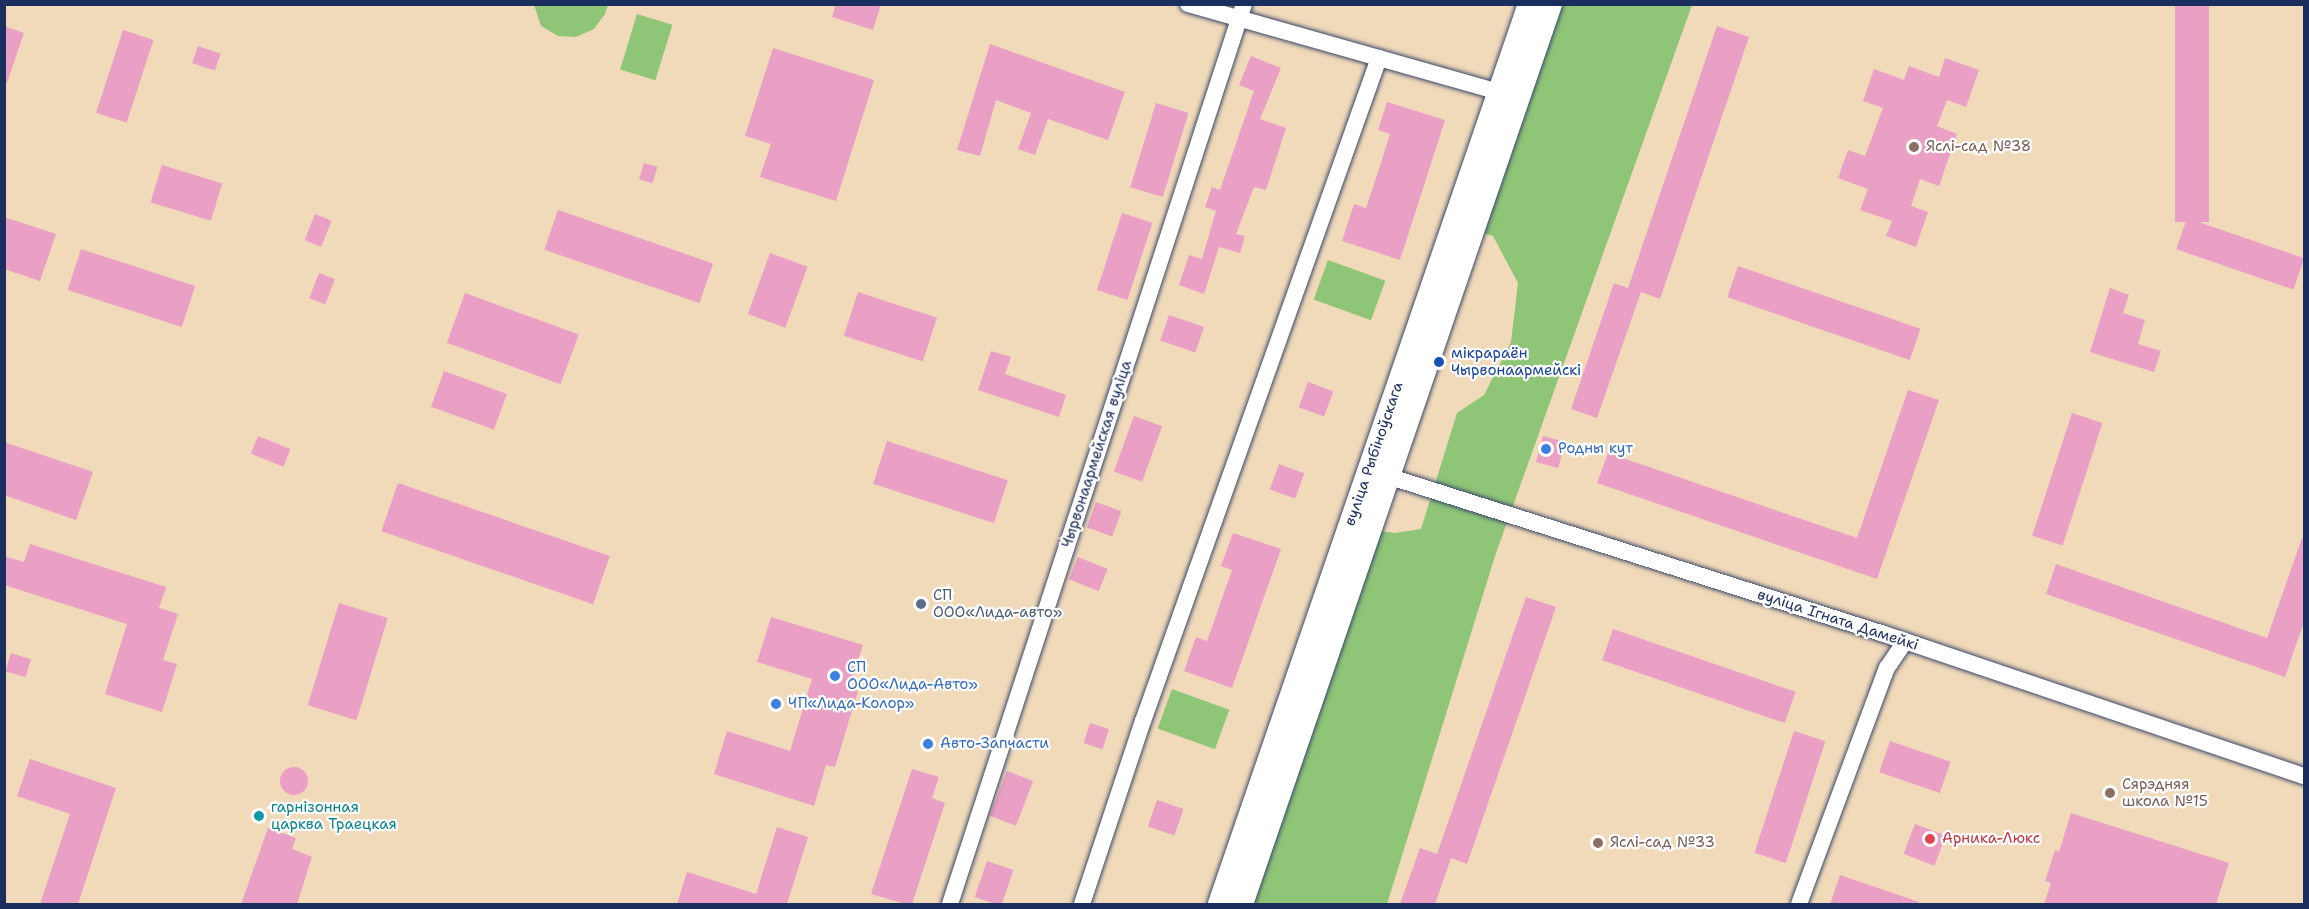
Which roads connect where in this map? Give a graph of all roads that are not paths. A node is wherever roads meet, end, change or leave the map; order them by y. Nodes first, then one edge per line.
1 (1188, 4) edge
2 (1530, 4) edge
3 (1550, 4) edge
4 (1241, 12) edge
5 (1379, 58) junction
6 (1499, 92) junction
7 (1378, 473) junction
8 (1905, 641) junction
9 (2304, 776) edge
10 (950, 904) edge
11 (1082, 904) edge
12 (1220, 904) edge
13 (1241, 904) edge
14 (1800, 904) edge

1 - 4 street
2 - 6 main road, вуліца Рыбіноўскага
3 - 7 main road, вуліца Рыбіноўскага
4 - 5 street
4 - 10 street, Чырвонаармейская вуліца
5 - 6 street
5 - 11 street
6 - 7 main road, вуліца Рыбіноўскага
7 - 8 street, вуліца Ігната Дамейкі
7 - 12 main road, вуліца Рыбіноўскага
7 - 13 main road, вуліца Рыбіноўскага
8 - 9 street, вуліца Ігната Дамейкі
8 - 14 street

